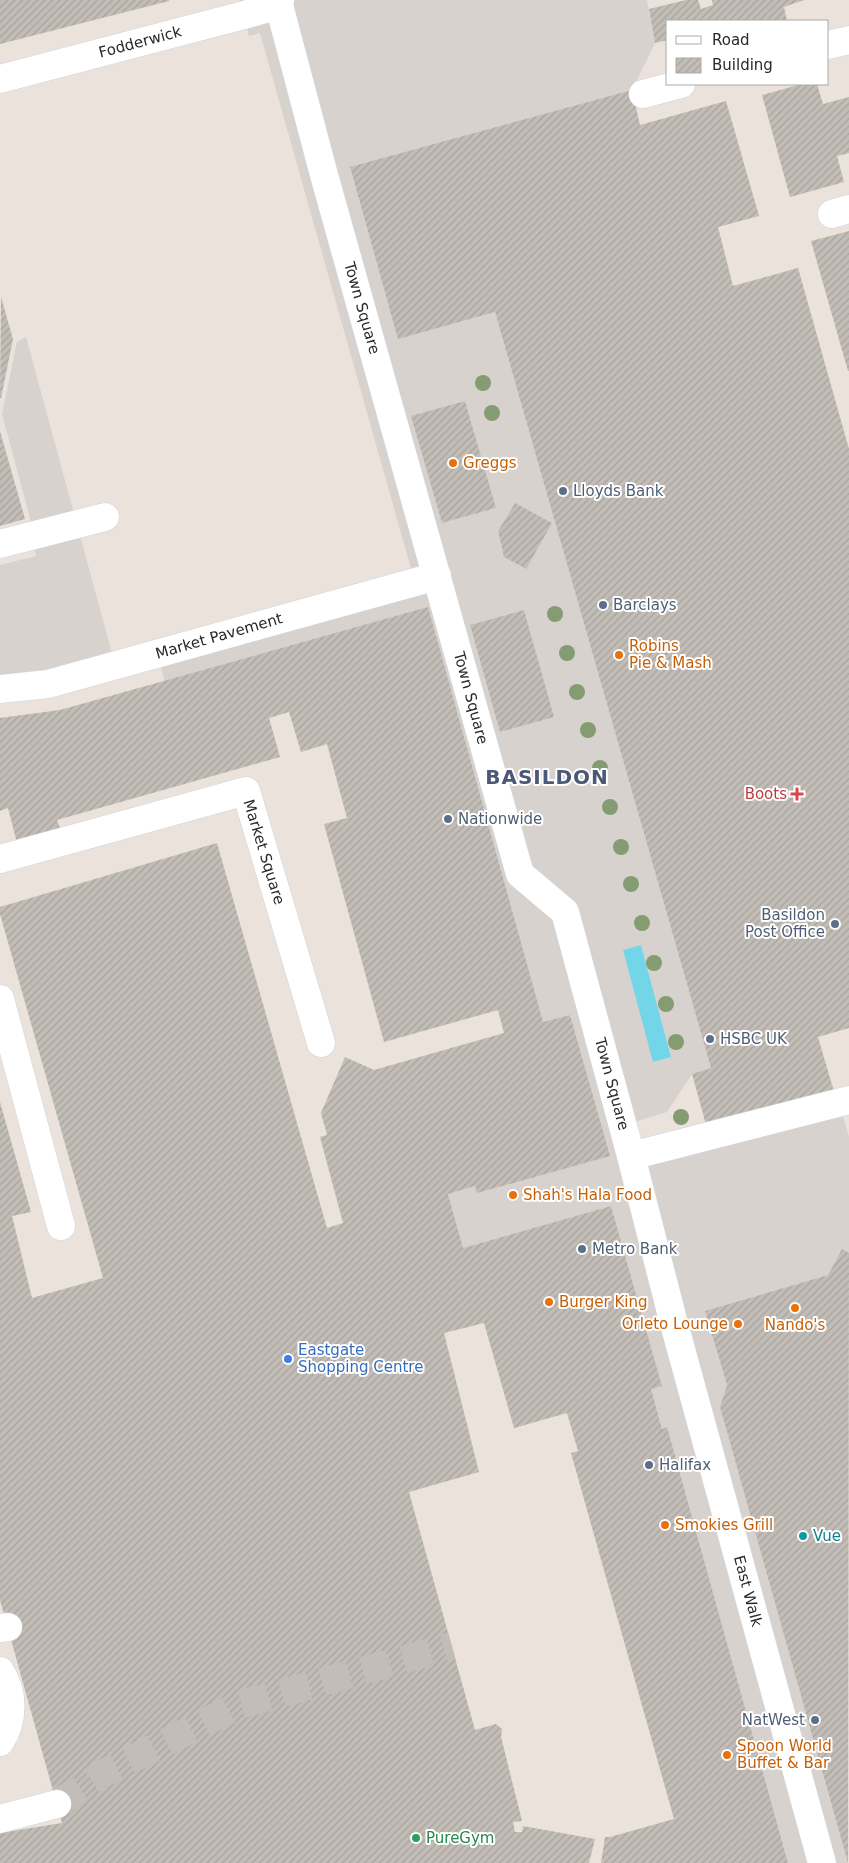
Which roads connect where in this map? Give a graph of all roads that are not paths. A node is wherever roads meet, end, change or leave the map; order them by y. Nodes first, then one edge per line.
1 (280, 2) edge
2 (849, 40) edge
3 (829, 45) edge
4 (0, 80) edge
5 (677, 85) edge
6 (643, 94) dead end
7 (324, 175) joint
8 (105, 517) dead end
9 (0, 544) edge
10 (437, 576) junction
11 (0, 689) edge
12 (0, 860) edge
13 (0, 999) edge
14 (321, 1043) dead end
15 (849, 1100) edge
16 (631, 1156) junction
17 (61, 1226) dead end
18 (673, 1320) joint
19 (0, 1670) edge
20 (0, 1727) edge
21 (0, 1742) edge
22 (57, 1804) tunnel mouth
23 (0, 1818) edge
24 (822, 1863) edge

1 - 4 street, Fodderwick
1 - 7 street, Fodderwick
2 - 3 street
5 - 6 street
7 - 10 street, Town Square
8 - 9 street
10 - 11 street, Market Pavement
10 - 16 street, Town Square
12 - 14 street, Market Square
13 - 17 street
15 - 16 street
16 - 18 street, Town Square
18 - 24 street, East Walk
19 - 20 street
19 - 21 street
22 - 23 street

